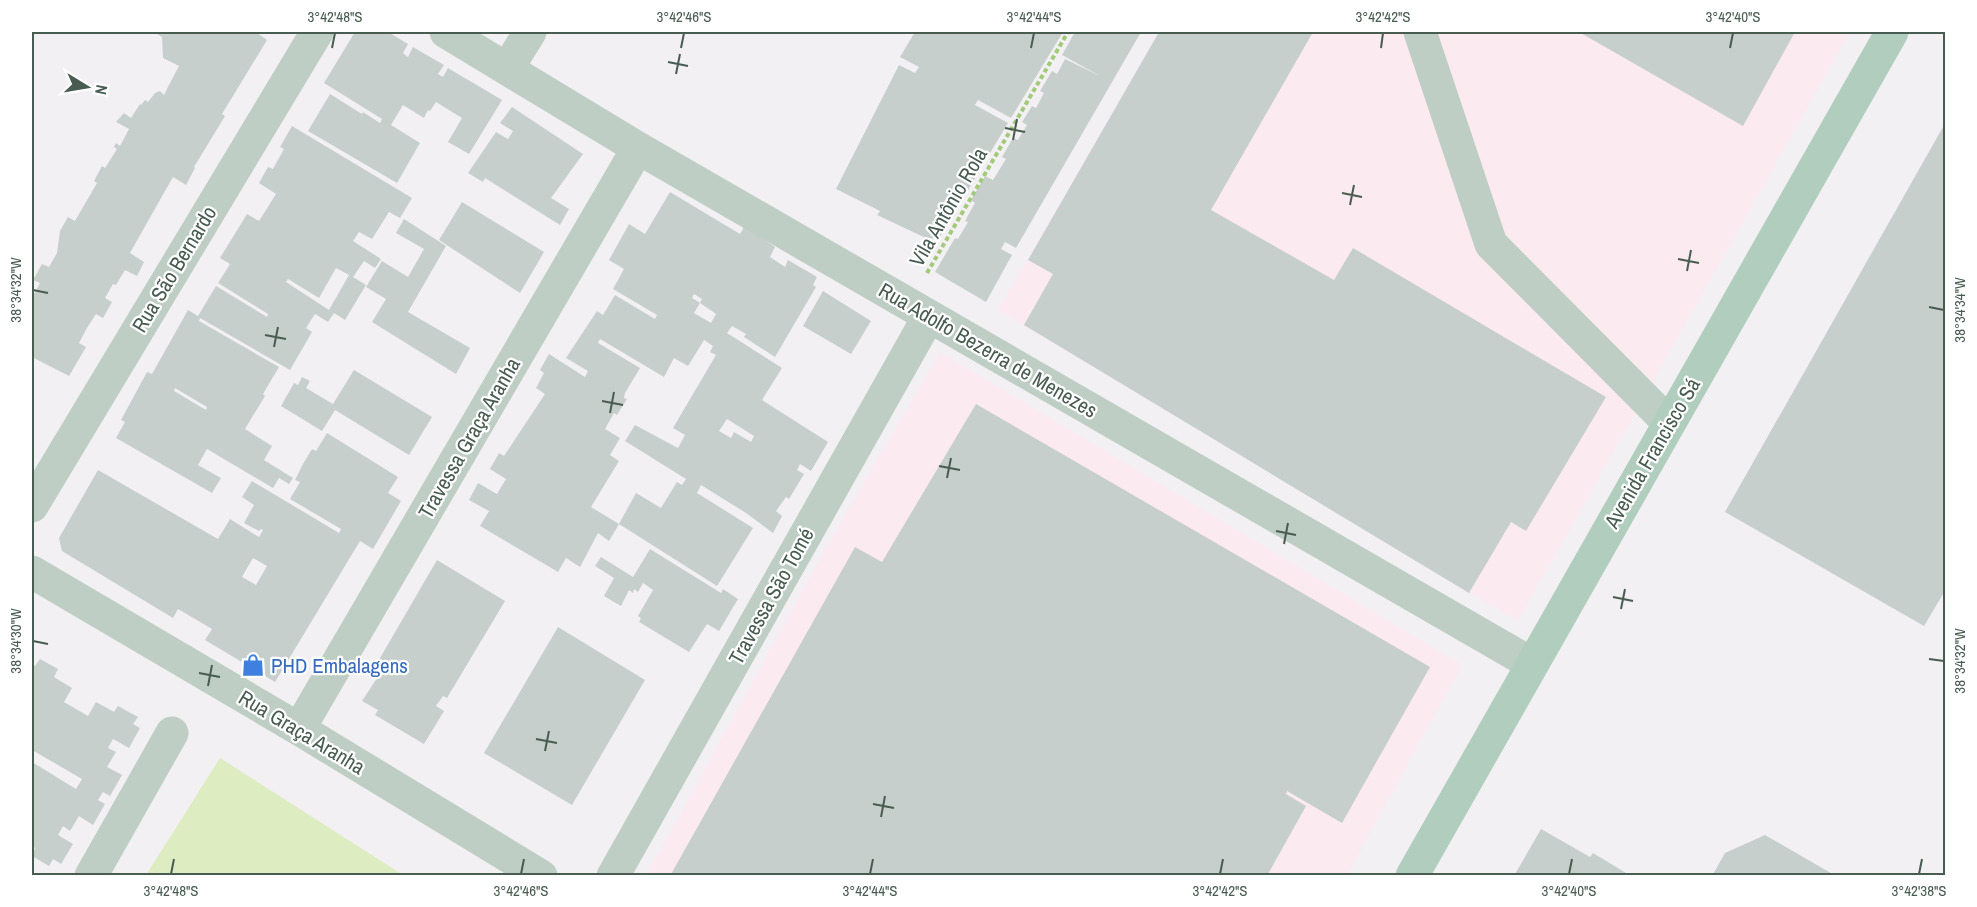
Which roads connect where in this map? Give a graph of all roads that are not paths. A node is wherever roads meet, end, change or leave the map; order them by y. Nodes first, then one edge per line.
1 (317, 32) edge
2 (446, 32) edge
3 (530, 32) edge
4 (1420, 32) edge
5 (1892, 32) edge
6 (507, 69) junction
7 (638, 148) junction
8 (918, 310) junction
9 (1669, 423) junction
10 (32, 506) edge
11 (32, 572) edge
12 (1532, 664) junction
13 (299, 729) junction
14 (172, 733) dead end
15 (91, 876) edge
16 (541, 876) edge
17 (613, 876) edge
18 (1412, 876) edge

1 - 10 street, Rua São Bernardo
2 - 6 street, Rua Adolfo Bezerra de Menezes
3 - 6 street
4 - 9 street
5 - 9 main road, Avenida Francisco Sá
6 - 7 street, Rua Adolfo Bezerra de Menezes
7 - 8 street, Rua Adolfo Bezerra de Menezes
7 - 13 street, Travessa Graça Aranha
8 - 12 street, Rua Adolfo Bezerra de Menezes
8 - 17 street, Travessa São Tomé
9 - 12 main road, Avenida Francisco Sá
11 - 13 street, Rua Graça Aranha
12 - 18 main road, Avenida Francisco Sá
13 - 16 street, Rua Graça Aranha
14 - 15 street

